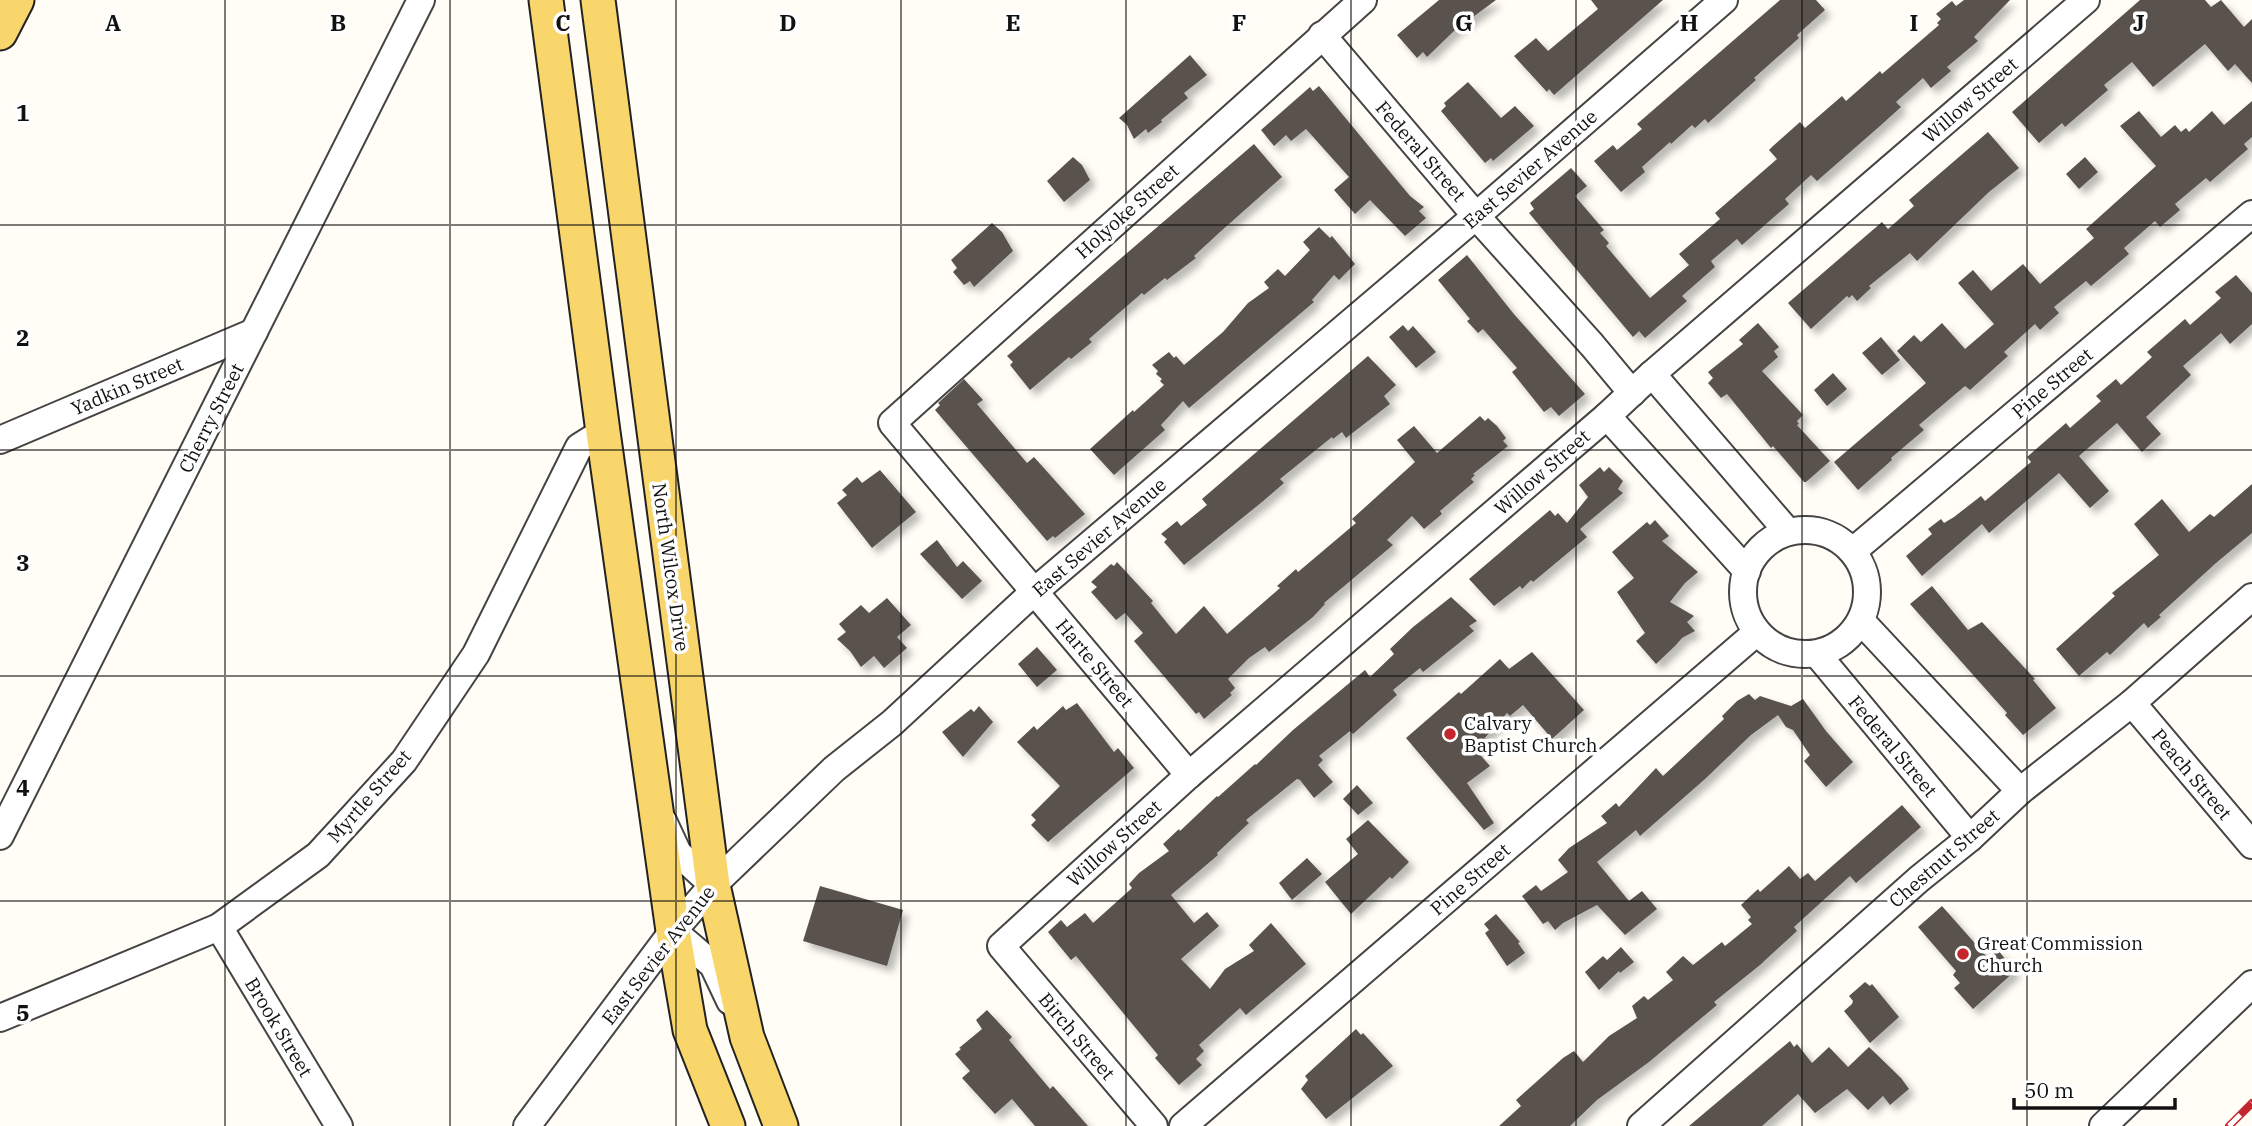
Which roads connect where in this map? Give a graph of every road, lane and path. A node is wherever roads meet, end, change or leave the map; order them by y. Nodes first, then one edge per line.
1 (17, 0) edge
2 (421, 0) edge
3 (546, 0) edge
4 (552, 0) edge
5 (597, 0) edge
6 (1363, 0) edge
7 (1724, 0) edge
8 (2086, 0) edge
9 (0, 33) edge
10 (1322, 35) junction
11 (2252, 214) edge
12 (1476, 216) junction
13 (254, 332) junction
14 (1652, 374) junction
15 (1632, 393) junction
16 (1607, 416) junction
17 (892, 423) joint
18 (653, 426) junction
19 (603, 432) junction
20 (0, 440) edge
21 (1788, 532) junction
22 (1853, 551) junction
23 (1747, 571) junction
24 (1035, 592) junction
25 (2252, 597) edge
26 (1861, 621) junction
27 (1757, 632) junction
28 (1817, 654) junction
29 (2132, 704) junction
30 (1189, 775) junction
31 (2020, 791) junction
32 (655, 804) junction
33 (0, 836) edge
34 (1970, 838) junction
35 (2252, 845) edge
36 (713, 885) junction
37 (219, 927) junction
38 (673, 931) junction
39 (1001, 946) joint
40 (2252, 984) edge
41 (0, 1018) edge
42 (747, 1037) junction
43 (340, 1126) edge
44 (527, 1126) edge
45 (728, 1126) edge
46 (781, 1126) edge
47 (1154, 1126) edge
48 (1183, 1126) edge
49 (1641, 1126) edge
50 (2104, 1126) edge

1 - 9 main road
2 - 13 street, Cherry Street
3 - 4 street
3 - 19 main road
5 - 18 main road, North Wilcox Drive
6 - 10 street, Holyoke Street
7 - 12 street, East Sevier Avenue
8 - 14 street, Willow Street
10 - 12 street, Federal Street
10 - 17 street, Holyoke Street
11 - 22 street, Pine Street
12 - 15 street, Federal Street
12 - 24 street, East Sevier Avenue
13 - 20 street, Yadkin Street
13 - 33 street, Cherry Street
14 - 15 street, Willow Street
14 - 21 street
15 - 16 street, Willow Street
16 - 23 street
16 - 30 street, Willow Street
17 - 24 street, Harte Street
18 - 19 main road
18 - 36 main road, North Wilcox Drive
19 - 32 main road
19 - 37 street, Myrtle Street
21 - 22 street
21 - 23 street
22 - 26 street
23 - 27 street
24 - 30 street, Harte Street
24 - 36 street, East Sevier Avenue
25 - 29 street, Chestnut Street
26 - 28 street
26 - 31 street
27 - 28 street
27 - 48 street, Pine Street
28 - 34 street, Federal Street
29 - 31 street, Chestnut Street
29 - 35 street, Peach Street
30 - 39 street, Willow Street
31 - 34 street, Chestnut Street
32 - 36 street
32 - 38 main road
34 - 49 street, Chestnut Street
36 - 38 street, East Sevier Avenue
36 - 42 main road, North Wilcox Drive
37 - 41 street, Myrtle Street
37 - 43 street, Brook Street
38 - 42 street
38 - 44 street, East Sevier Avenue
38 - 45 main road
39 - 47 street, Birch Street
40 - 50 street
42 - 46 main road, North Wilcox Drive

